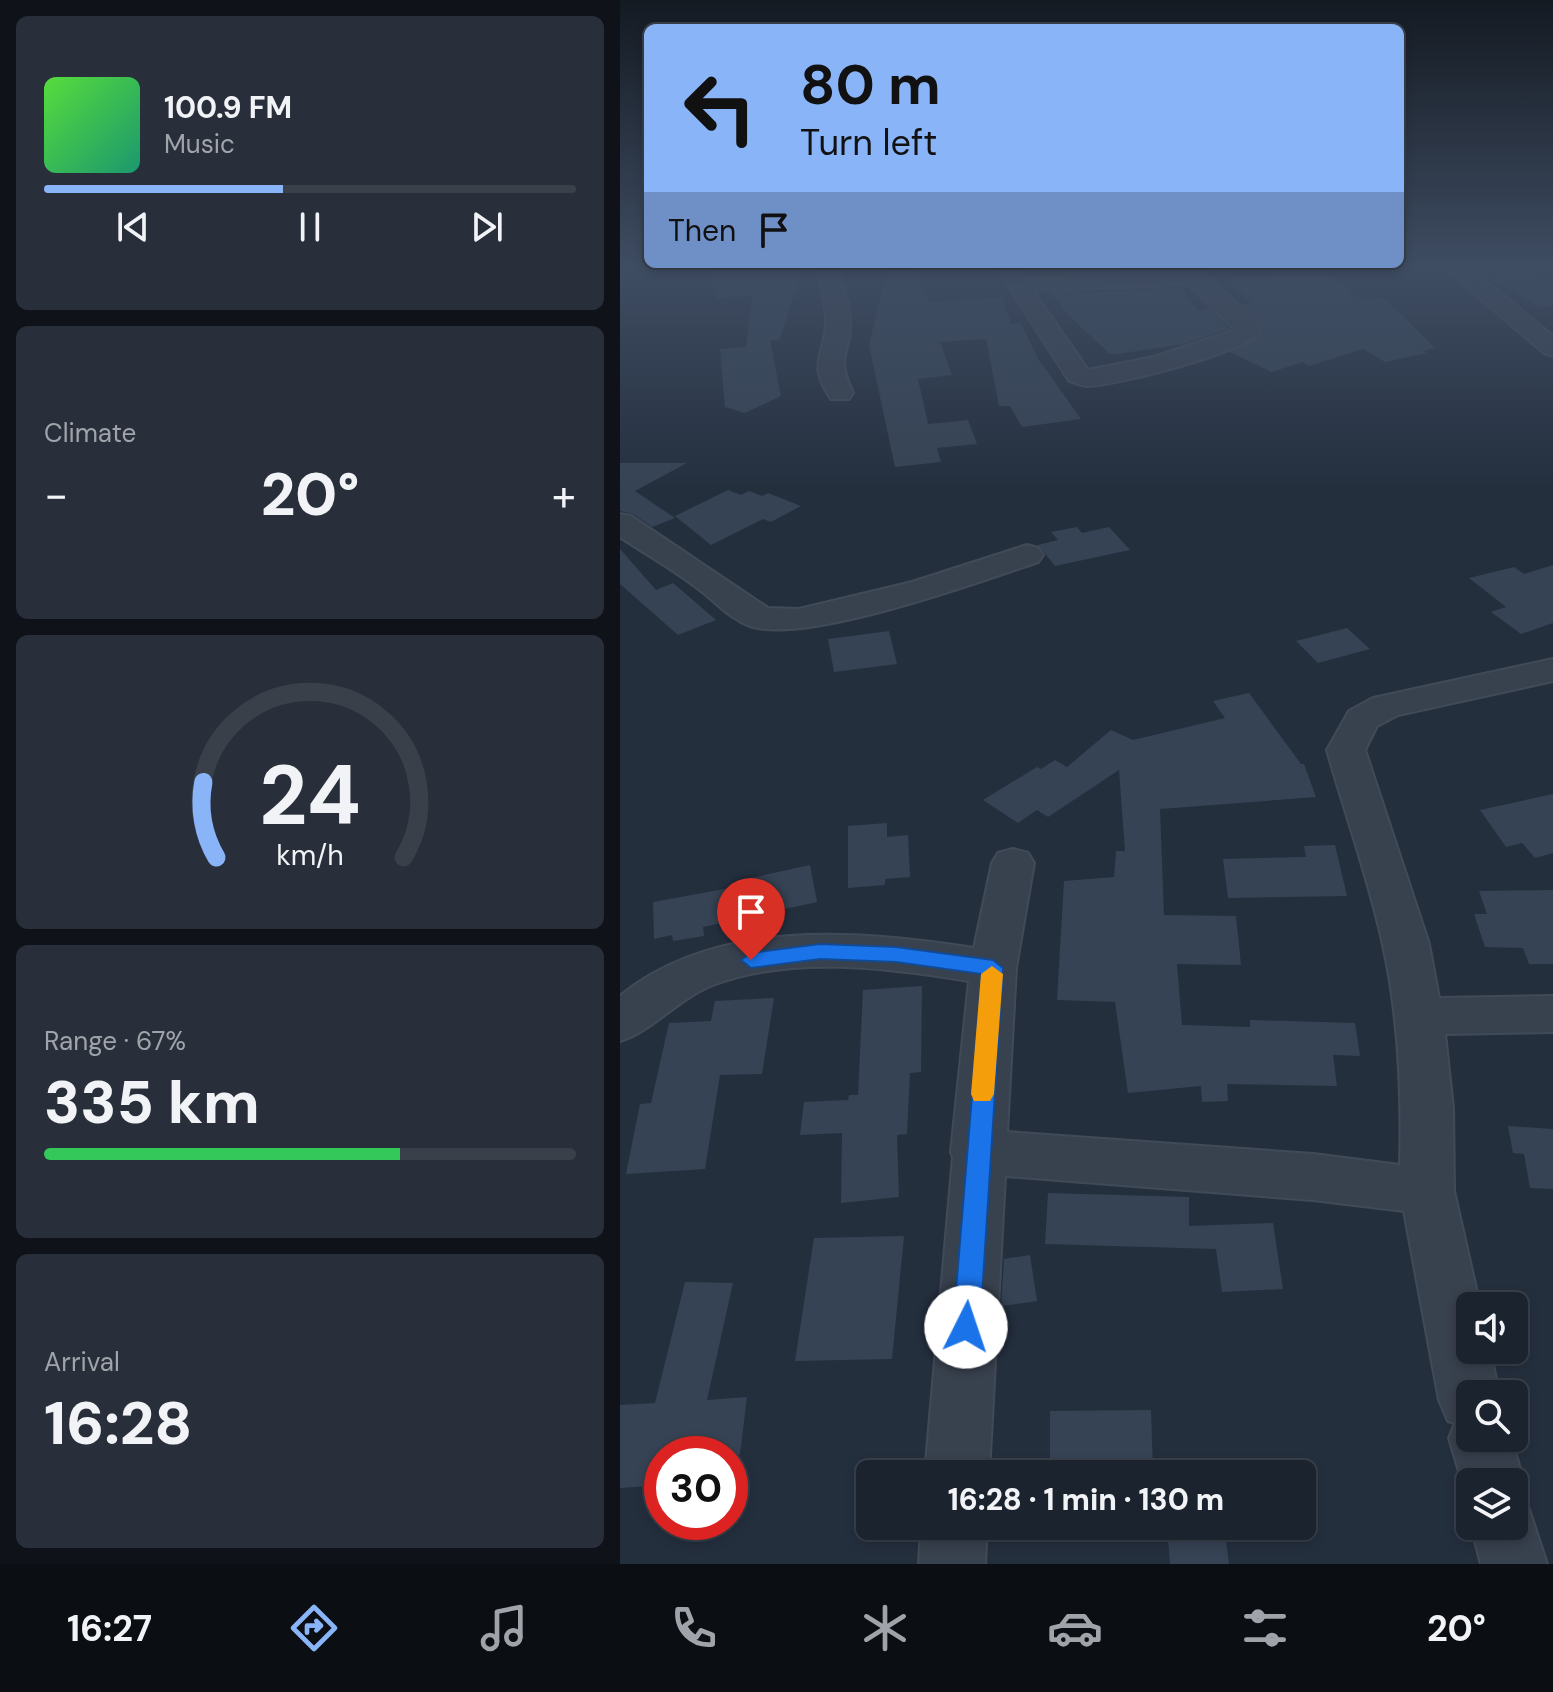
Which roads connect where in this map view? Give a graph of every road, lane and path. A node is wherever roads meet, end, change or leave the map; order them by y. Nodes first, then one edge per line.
1 (834, 342) edge
2 (1056, 342) edge
3 (1231, 342) edge
4 (840, 393) dead end
5 (620, 523) edge
6 (1027, 555) dead end
7 (1553, 670) edge
8 (1013, 863) dead end
9 (993, 968) junction
10 (1553, 1014) edge
11 (1419, 1016) junction
12 (620, 1023) edge
13 (977, 1152) junction
14 (1427, 1191) junction
15 (1466, 1380) edge
16 (958, 1460) edge
17 (953, 1540) edge
18 (1508, 1540) edge
19 (952, 1564) edge
20 (1514, 1564) edge

1 - 4 street
2 - 3 street
5 - 6 street
7 - 11 street
8 - 9 street
9 - 12 street
9 - 13 street
10 - 11 street
11 - 14 street
13 - 14 street
13 - 16 street
14 - 15 street
17 - 19 street
18 - 20 street

